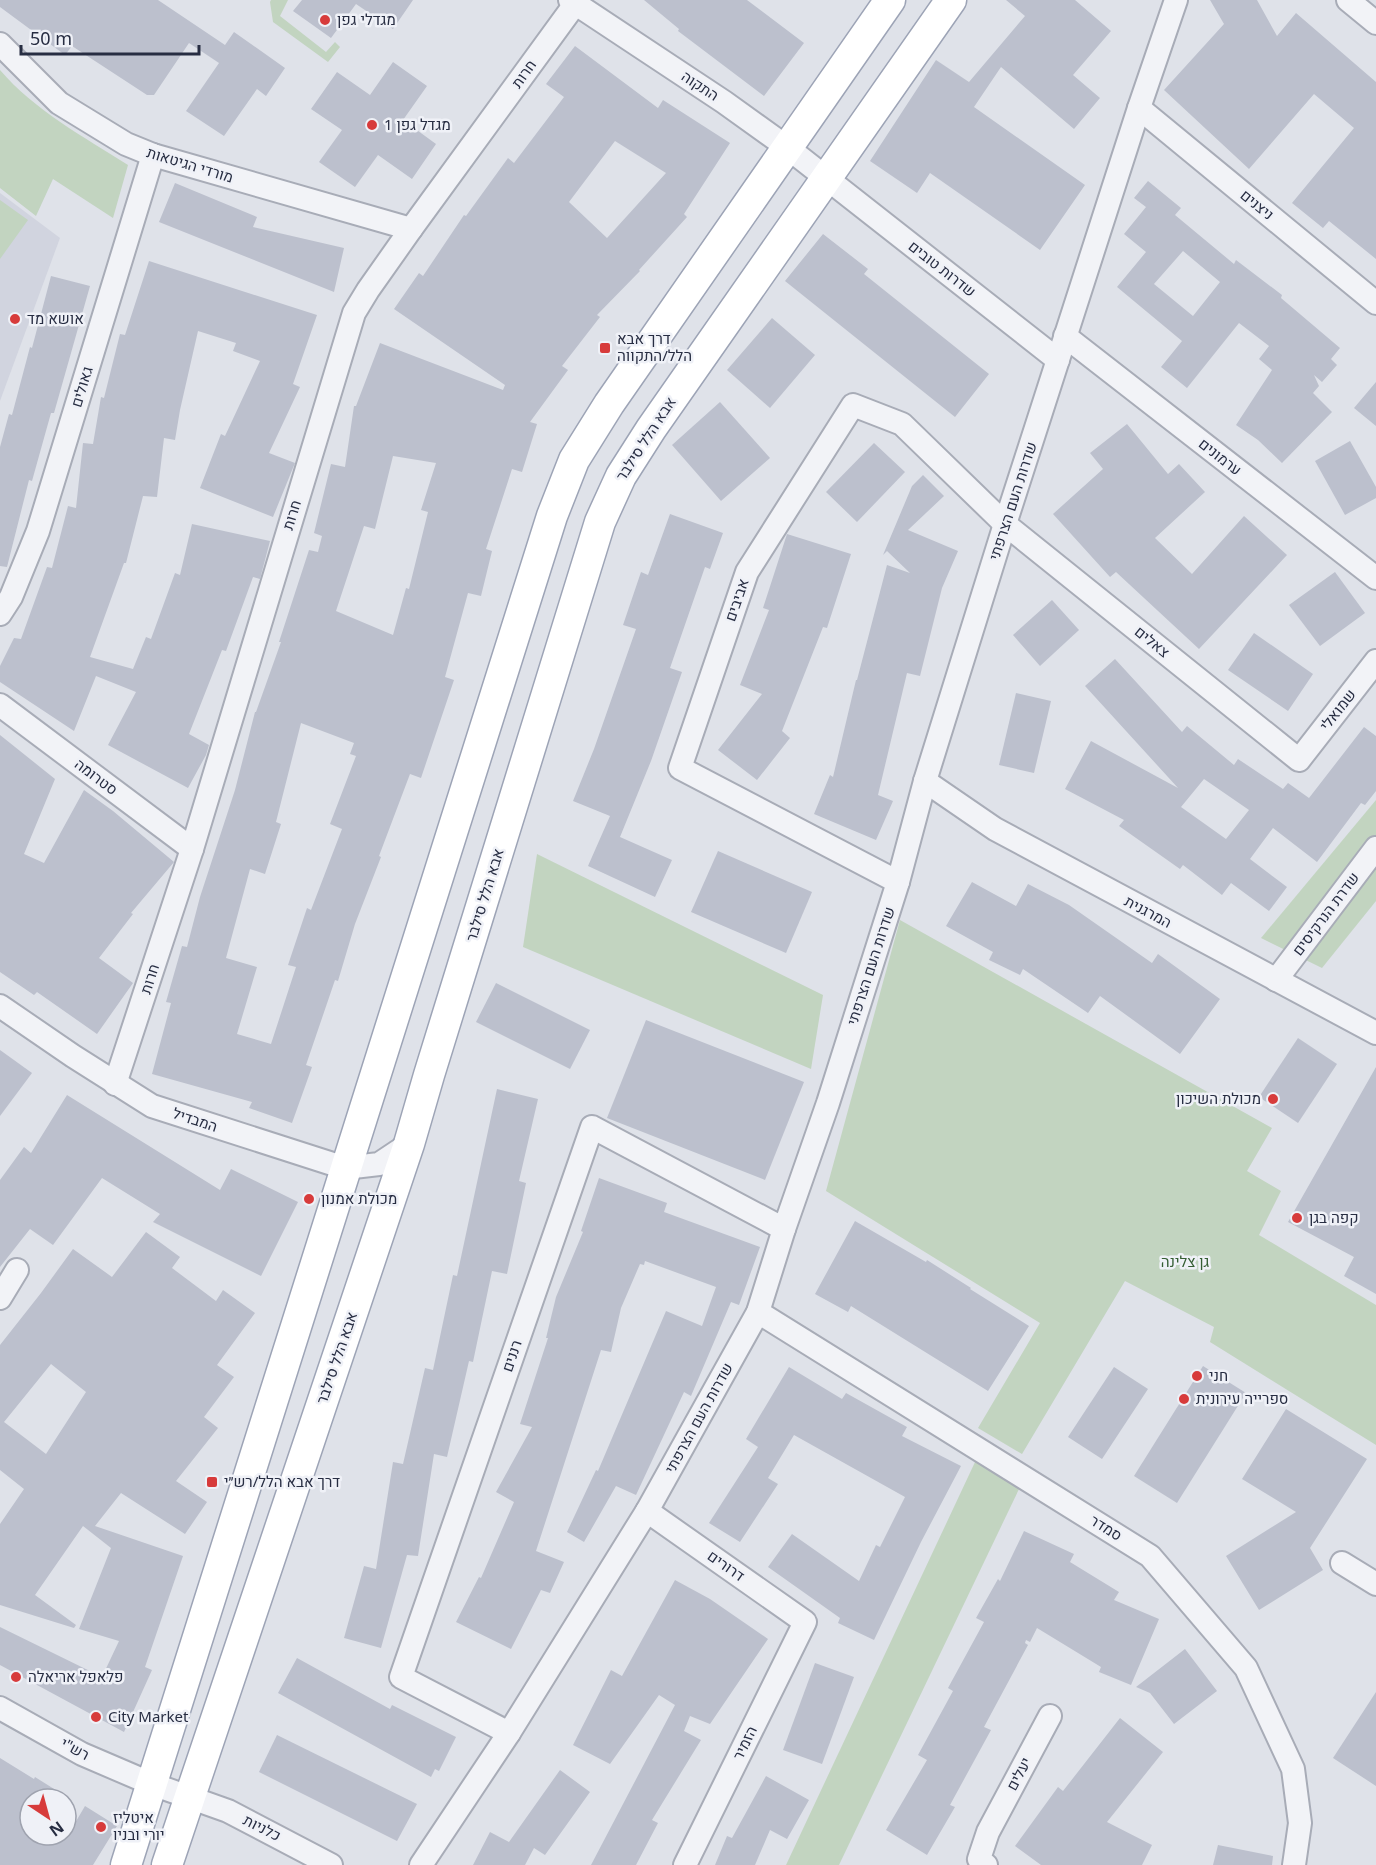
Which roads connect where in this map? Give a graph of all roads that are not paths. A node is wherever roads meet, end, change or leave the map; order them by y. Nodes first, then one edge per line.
1 (890, 0) edge
2 (951, 0) edge
3 (1176, 0) edge
4 (1348, 0) edge
5 (574, 2) edge
6 (1376, 23) edge
7 (0, 44) edge
8 (1139, 108) junction
9 (788, 148) junction
10 (153, 155) junction
11 (825, 178) junction
12 (411, 229) junction
13 (1376, 303) edge
14 (1065, 336) junction
15 (1058, 360) junction
16 (1005, 524) junction
17 (1376, 578) edge
18 (0, 614) edge
19 (1376, 661) edge
20 (0, 705) edge
21 (1299, 760) joint
22 (926, 781) junction
23 (1376, 848) edge
24 (192, 849) junction
25 (898, 882) junction
26 (1276, 980) junction
27 (0, 1005) edge
28 (1376, 1033) edge
29 (115, 1084) junction
30 (409, 1144) junction
31 (345, 1168) junction
32 (784, 1229) junction
33 (17, 1270) dead end
34 (0, 1298) edge
35 (758, 1312) junction
36 (647, 1511) junction
37 (1342, 1563) dead end
38 (1376, 1584) edge
39 (805, 1622) joint
40 (0, 1708) edge
41 (1050, 1716) dead end
42 (509, 1733) junction
43 (152, 1784) junction
44 (190, 1796) junction
45 (988, 1832) junction
46 (126, 1865) edge
47 (167, 1865) edge
48 (331, 1865) edge
49 (421, 1865) edge
50 (685, 1865) edge
51 (986, 1865) edge
52 (996, 1865) edge
53 (1294, 1865) edge

1 - 9 main road
2 - 11 main road, אבא הלל סילבר
3 - 8 street, שדרות העם הצרפתי
4 - 6 street
5 - 9 street, התקוה
5 - 12 street, חרות
7 - 10 street, מורדי הגיטאות
8 - 13 street, ניצנים
8 - 14 street, שדרות העם הצרפתי
9 - 11 street, התקוה
9 - 31 main road
10 - 12 street, מורדי הגיטאות
10 - 18 street, גאולים
11 - 15 street, שדרות טובים
11 - 30 main road, אבא הלל סילבר
12 - 24 street, חרות
14 - 15 street, שדרות העם הצרפתי
14 - 17 street, ערמונים
15 - 16 street, שדרות העם הצרפתי
16 - 21 street, צאלים
16 - 22 street, שדרות העם הצרפתי
16 - 25 street, אביבים
19 - 21 street, שמואלי
20 - 24 street, סטרומה
22 - 25 street, שדרות העם הצרפתי
22 - 26 street, המרגנית
23 - 26 street, שדרת הנרקיסים
24 - 29 street, חרות
25 - 32 street, שדרות העם הצרפתי
26 - 28 street, המרגנית
27 - 29 street, המבדיל
29 - 31 street, המבדיל
30 - 31 street, המבדיל
30 - 44 main road, אבא הלל סילבר
31 - 43 main road
32 - 35 street, שדרות העם הצרפתי
32 - 42 street, רננים
33 - 34 street
35 - 36 street, שדרות העם הצרפתי
35 - 53 street, סמדר
36 - 39 street, דרורים
36 - 42 street, שדרות העם הצרפתי
37 - 38 street
39 - 50 street, הזמיר
40 - 43 street, רש"י
41 - 45 street, יעלים
42 - 49 street, שדרות העם הצרפתי
43 - 44 street, רש"י
43 - 46 main road
44 - 47 main road, אבא הלל סילבר
44 - 48 street, כלניות
45 - 51 street, יעלים
45 - 52 street

